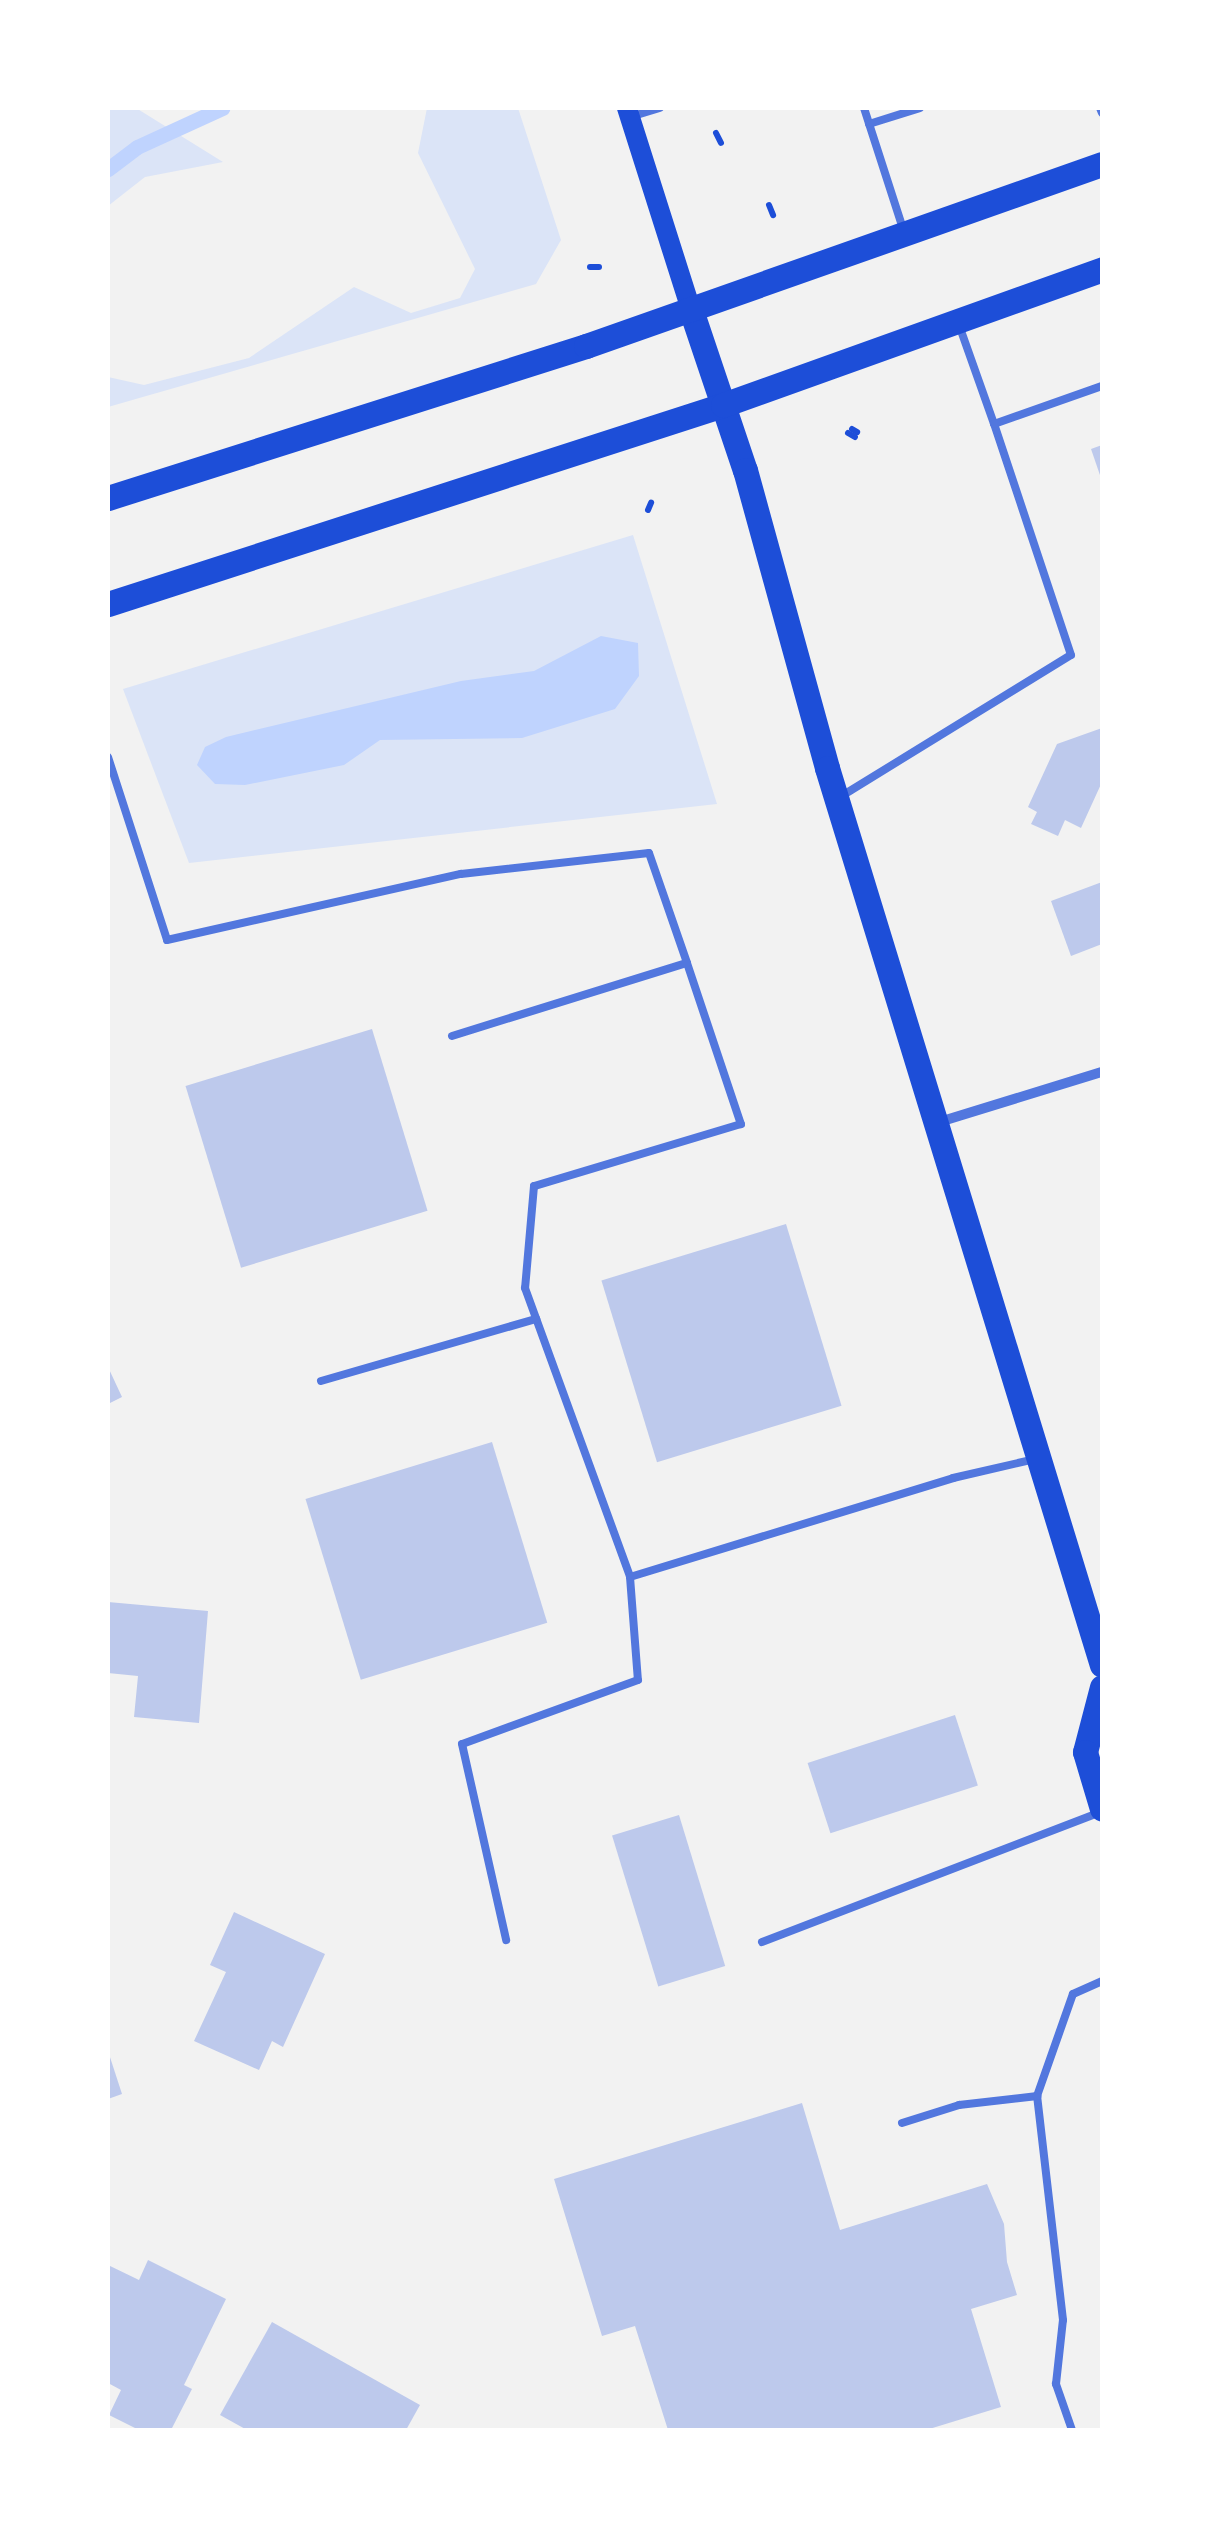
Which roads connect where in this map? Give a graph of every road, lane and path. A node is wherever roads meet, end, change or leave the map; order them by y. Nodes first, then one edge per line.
1 (660, 108) edge
2 (864, 108) edge
3 (920, 108) edge
4 (628, 112) edge
5 (869, 124) junction
6 (716, 133) dead end
7 (721, 143) dead end
8 (1102, 164) edge
9 (905, 236) junction
10 (1102, 269) edge
11 (691, 310) junction
12 (959, 323) junction
13 (1102, 386) edge
14 (723, 405) junction
15 (994, 424) junction
16 (108, 498) edge
17 (108, 604) edge
18 (108, 758) edge
19 (838, 798) junction
20 (687, 964) junction
21 (452, 1036) dead end
22 (1102, 1072) edge
23 (935, 1124) junction
24 (536, 1319) junction
25 (321, 1381) dead end
26 (1040, 1458) junction
27 (630, 1577) junction
28 (1102, 1666) edge
29 (1102, 1687) edge
30 (1102, 1811) edge
31 (506, 1940) dead end
32 (762, 1942) dead end
33 (1102, 1981) edge
34 (1037, 2096) junction
35 (902, 2123) dead end
36 (1072, 2430) edge

1 - 4 lane
2 - 5 lane
3 - 5 lane
4 - 11 main road
5 - 9 lane
6 - 7 path
8 - 9 main road
9 - 11 main road
10 - 12 main road
11 - 14 main road
11 - 16 main road
12 - 14 main road
12 - 15 lane
13 - 15 lane
14 - 17 main road
14 - 19 main road
15 - 19 lane
18 - 20 lane
19 - 23 main road
20 - 21 lane
20 - 24 lane
22 - 23 street
23 - 26 main road
24 - 25 lane
24 - 27 lane
26 - 27 lane
26 - 28 main road
27 - 31 lane
29 - 30 main road
30 - 32 lane
33 - 34 lane
34 - 35 lane
34 - 36 lane

